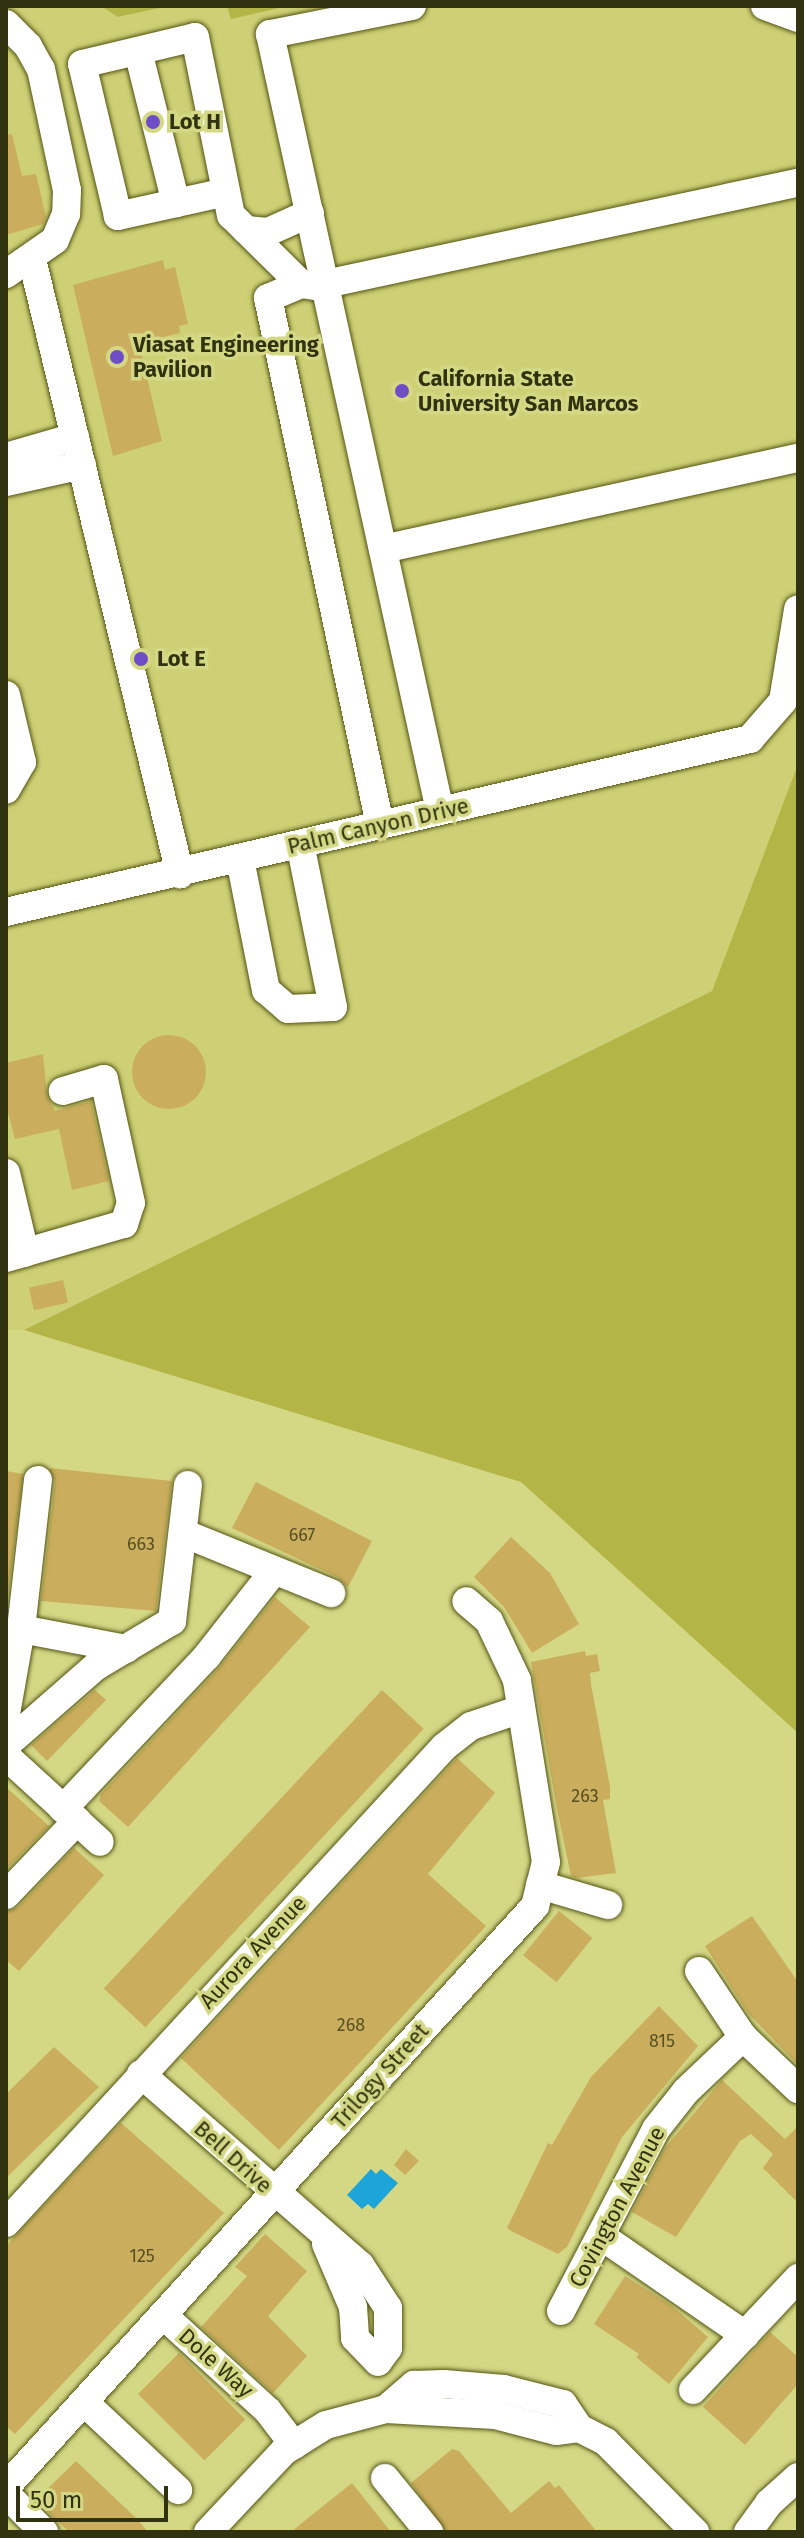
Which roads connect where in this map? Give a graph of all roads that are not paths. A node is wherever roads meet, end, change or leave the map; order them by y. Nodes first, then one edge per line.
1 (412, 6) edge
2 (765, 6) edge
3 (798, 18) edge
4 (6, 24) edge
5 (138, 51) junction
6 (798, 183) edge
7 (226, 192) junction
8 (176, 203) junction
9 (310, 213) junction
10 (246, 230) junction
11 (32, 259) junction
12 (6, 274) edge
13 (313, 284) junction
14 (75, 437) junction
15 (6, 457) edge
16 (798, 458) edge
17 (82, 465) junction
18 (6, 482) edge
19 (383, 549) junction
20 (798, 609) edge
21 (6, 695) edge
22 (6, 790) edge
23 (440, 811) junction
24 (380, 825) junction
25 (300, 844) junction
26 (240, 859) junction
27 (180, 874) junction
28 (6, 910) edge
29 (63, 1091) dead end
30 (6, 1173) edge
31 (15, 1256) edge
32 (38, 1480) dead end
33 (188, 1485) dead end
34 (183, 1533) junction
35 (273, 1572) junction
36 (331, 1593) dead end
37 (466, 1601) dead end
38 (21, 1629) junction
39 (126, 1649) junction
40 (521, 1709) junction
41 (6, 1714) edge
42 (6, 1745) edge
43 (6, 1756) edge
44 (70, 1815) junction
45 (100, 1842) dead end
46 (540, 1885) junction
47 (6, 1895) edge
48 (608, 1905) dead end
49 (699, 1971) dead end
50 (743, 2037) junction
51 (141, 2074) junction
52 (798, 2089) edge
53 (274, 2193) junction
54 (6, 2223) edge
55 (601, 2236) junction
56 (325, 2239) junction
57 (798, 2278) edge
58 (378, 2294) junction
59 (353, 2307) junction
60 (561, 2311) dead end
61 (163, 2315) junction
62 (745, 2335) junction
63 (378, 2362) junction
64 (693, 2390) dead end
65 (84, 2402) junction
66 (386, 2409) junction
67 (294, 2445) junction
68 (798, 2477) edge
69 (385, 2478) dead end
70 (6, 2487) edge
71 (178, 2490) dead end
72 (6, 2494) edge
73 (44, 2532) edge
74 (208, 2532) edge
75 (429, 2532) edge
76 (695, 2532) edge
77 (748, 2532) edge

1 - 9 street
2 - 3 street
4 - 11 street
5 - 7 street
5 - 8 street
5 - 8 street
6 - 13 street
7 - 8 street
7 - 10 street
9 - 10 street
9 - 13 street
10 - 13 street
11 - 12 street
11 - 14 street
13 - 19 street
13 - 24 street
14 - 15 street
14 - 17 street
16 - 19 street
17 - 18 street
17 - 27 street
19 - 23 street
20 - 23 street, Palm Canyon Drive
21 - 22 street
23 - 24 street, Palm Canyon Drive
24 - 25 street, Palm Canyon Drive
25 - 26 street, Palm Canyon Drive
25 - 26 street
26 - 27 street, Palm Canyon Drive
27 - 28 street, Palm Canyon Drive
29 - 31 street
30 - 31 street
32 - 38 street
33 - 34 street
34 - 35 street
34 - 39 street
35 - 36 street
35 - 44 street
37 - 40 street, Trilogy Street
38 - 39 street
38 - 41 street
39 - 42 street
40 - 46 street, Trilogy Street
40 - 51 street, Aurora Avenue
43 - 44 street
44 - 45 street
44 - 47 street
46 - 48 street
46 - 53 street, Trilogy Street
49 - 50 street
50 - 52 street
50 - 55 street, Covington Avenue
51 - 53 street, Bell Drive
51 - 54 street, Aurora Avenue
53 - 56 street, Bell Drive
53 - 61 street, Trilogy Street
55 - 60 street, Covington Avenue
55 - 62 street
56 - 58 street, Bell Drive
56 - 59 street, Bell Drive
57 - 62 street
58 - 59 street
58 - 63 street, Bell Drive
59 - 63 street, Bell Drive
61 - 65 street, Trilogy Street
61 - 67 street, Dole Way
62 - 64 street
63 - 66 street
65 - 70 street, Trilogy Street
65 - 71 street
66 - 67 street
66 - 76 street
67 - 74 street
68 - 77 street
69 - 75 street
72 - 73 street

